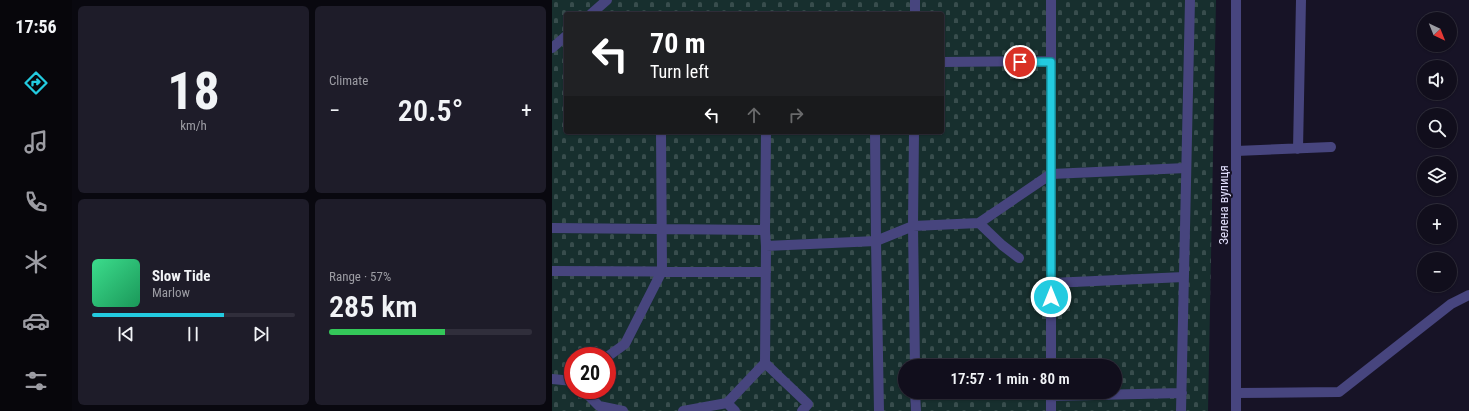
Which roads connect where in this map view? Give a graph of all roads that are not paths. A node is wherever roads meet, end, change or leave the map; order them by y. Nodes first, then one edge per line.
1 (607, 0) edge
2 (915, 0) edge
3 (1051, 0) edge
4 (1190, 0) edge
5 (1236, 0) edge
6 (1301, 0) edge
7 (593, 12) edge
8 (915, 12) edge
9 (564, 38) edge
10 (552, 48) edge
11 (944, 62) edge
12 (1051, 62) junction
13 (662, 134) edge
14 (766, 134) edge
15 (875, 134) edge
16 (914, 134) edge
17 (1331, 147) dead end
18 (1298, 149) junction
19 (1236, 151) junction
20 (1186, 168) junction
21 (1051, 174) junction
22 (979, 223) junction
23 (913, 226) junction
24 (552, 228) edge
25 (661, 229) junction
26 (765, 230) junction
27 (876, 240) junction
28 (766, 246) junction
29 (1020, 258) dead end
30 (552, 271) edge
31 (662, 271) junction
32 (766, 272) junction
33 (1184, 277) junction
34 (1051, 283) junction
35 (1469, 295) edge
36 (616, 350) edge
37 (915, 359) edge
38 (1051, 359) edge
39 (765, 363) junction
40 (552, 379) edge
41 (564, 380) edge
42 (1122, 393) edge
43 (1182, 393) junction
44 (1236, 393) junction
45 (592, 399) edge
46 (915, 399) edge
47 (1051, 399) edge
48 (727, 403) junction
49 (623, 411) edge
50 (683, 411) edge
51 (735, 411) edge
52 (802, 411) edge
53 (879, 411) edge
54 (916, 411) edge
55 (1051, 411) edge
56 (1181, 411) edge
57 (1236, 411) edge

1 - 7 street
2 - 8 street
3 - 12 street
4 - 20 street
5 - 19 street, Зелена вулиця
6 - 18 street
9 - 10 street
11 - 12 street
12 - 21 street
13 - 25 street
14 - 26 street
15 - 27 street
16 - 23 street
17 - 18 street
18 - 19 street
19 - 44 street, Зелена вулиця
20 - 21 street
20 - 33 street
21 - 22 street
21 - 34 street
22 - 23 street
22 - 29 street
23 - 27 street
23 - 37 street
24 - 25 street
25 - 26 street
25 - 31 street
26 - 28 street
27 - 28 street
27 - 53 street
28 - 32 street
30 - 31 street
31 - 32 street
31 - 36 street
32 - 39 street
33 - 34 street
33 - 43 street
34 - 38 street
35 - 44 street
39 - 48 street
39 - 52 street
40 - 41 street
42 - 43 street
43 - 56 street
44 - 57 street, Зелена вулиця
45 - 49 street
46 - 54 street
47 - 55 street
48 - 50 street
48 - 51 street

